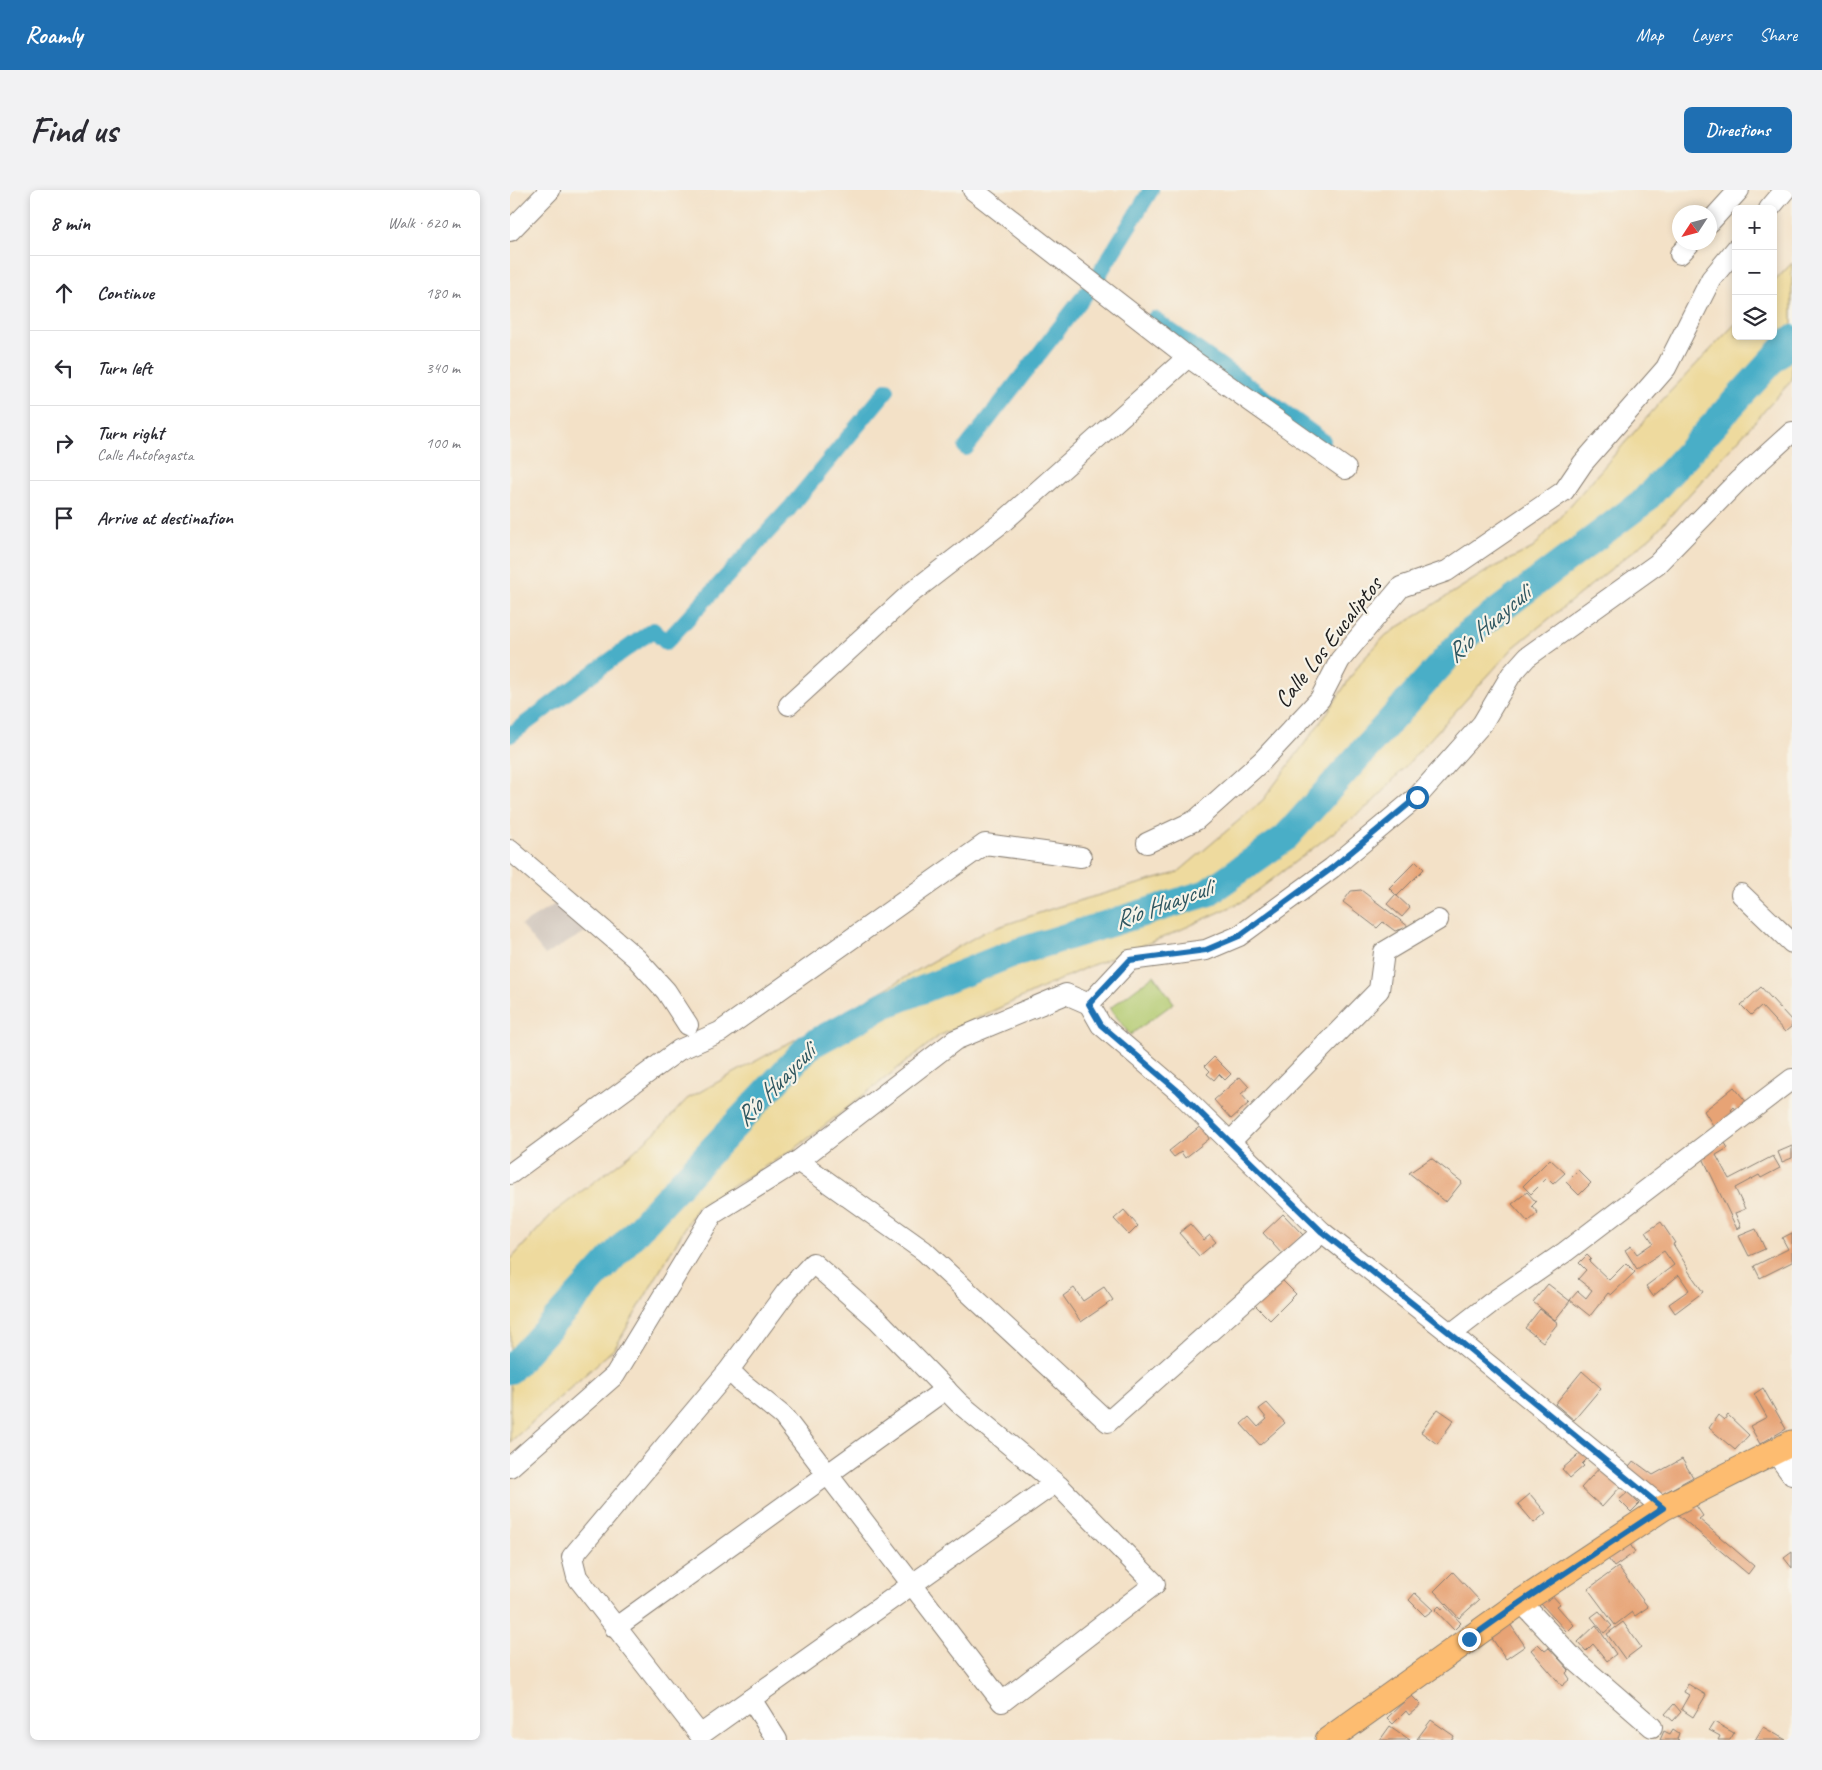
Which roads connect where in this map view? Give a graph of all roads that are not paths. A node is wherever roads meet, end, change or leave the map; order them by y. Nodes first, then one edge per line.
1 (550, 190) edge
2 (973, 190) edge
3 (1739, 190) edge
4 (1785, 190) edge
5 (1772, 205) edge
6 (1717, 214) edge
7 (510, 232) edge
8 (1735, 250) edge
9 (1188, 357) junction
10 (1792, 432) edge
11 (1346, 469) dead end
12 (790, 705) dead end
13 (1148, 843) dead end
14 (510, 850) edge
15 (1081, 857) dead end
16 (1741, 894) dead end
17 (1438, 920) dead end
18 (1792, 943) edge
19 (1089, 1004) junction
20 (688, 1025) dead end
21 (1792, 1079) edge
22 (1230, 1142) junction
23 (798, 1161) junction
24 (510, 1174) edge
25 (1322, 1232) junction
26 (1451, 1334) junction
27 (729, 1370) junction
28 (946, 1389) junction
29 (1783, 1448) edge
30 (510, 1467) edge
31 (828, 1474) junction
32 (1792, 1475) edge
33 (1055, 1483) junction
34 (1663, 1508) junction
35 (912, 1584) junction
36 (1521, 1602) junction
37 (615, 1628) junction
38 (751, 1699) junction
39 (1652, 1727) dead end
40 (777, 1740) edge
41 (1328, 1740) edge

1 - 7 street
2 - 9 street
3 - 6 street
4 - 5 street
8 - 13 street, Calle Los Eucaliptos
9 - 11 street
9 - 12 street
10 - 19 street
14 - 20 street
15 - 24 street
16 - 18 street
17 - 22 street
19 - 22 street
19 - 23 street
21 - 26 street
22 - 25 street
23 - 25 street
23 - 30 street
25 - 26 street
26 - 34 street
27 - 28 street
27 - 31 street
27 - 37 street
28 - 31 street
28 - 33 street
29 - 32 street
29 - 34 main road
31 - 35 street
31 - 37 street
33 - 35 street
33 - 35 street
34 - 36 main road
35 - 38 street
36 - 39 street
36 - 41 main road
37 - 38 street
38 - 40 street

